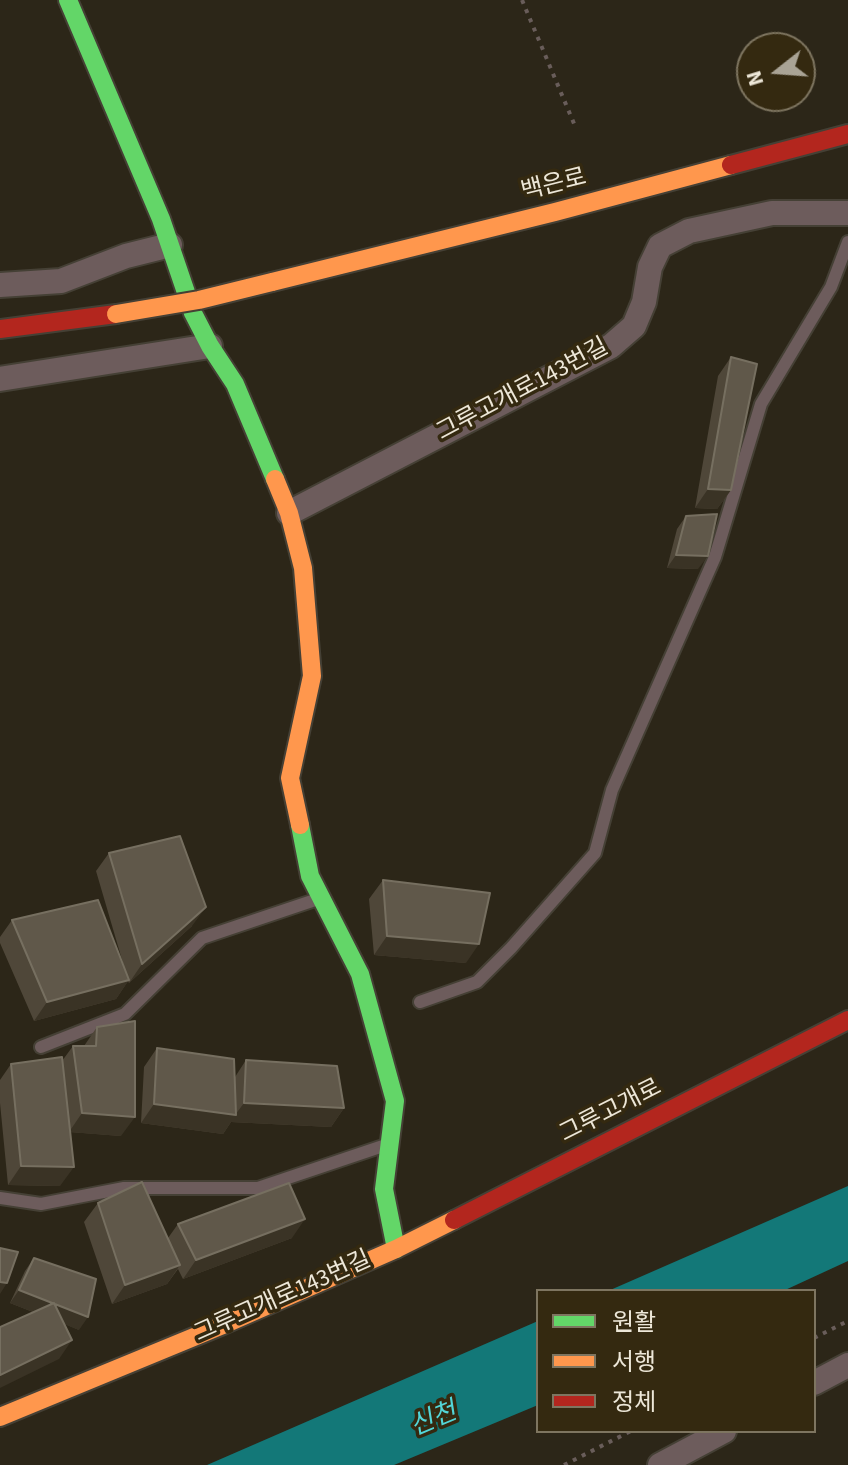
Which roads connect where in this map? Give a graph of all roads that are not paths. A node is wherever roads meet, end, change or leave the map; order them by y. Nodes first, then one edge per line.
1 (68, 0) edge
2 (848, 134) edge
3 (848, 213) edge
4 (848, 242) edge
5 (170, 245) junction
6 (0, 285) edge
7 (0, 329) edge
8 (210, 346) junction
9 (0, 379) edge
10 (289, 513) junction
11 (321, 898) junction
12 (420, 1002) dead end
13 (848, 1020) edge
14 (41, 1047) dead end
15 (389, 1144) junction
16 (0, 1198) edge
17 (396, 1249) junction
18 (848, 1365) edge
19 (816, 1382) edge
20 (0, 1417) edge
21 (720, 1433) edge
22 (660, 1465) edge

1 - 5 street, 그루고개로143번길
2 - 7 street, 백은로, bridge
3 - 10 street, 그루고개로143번길
4 - 12 lane
5 - 6 street
5 - 8 street, 그루고개로143번길
8 - 9 street
8 - 10 street, 그루고개로143번길
10 - 11 street, 그루고개로143번길
11 - 14 lane
11 - 15 street, 그루고개로143번길
13 - 17 street, 그루고개로
15 - 16 lane
15 - 17 street, 그루고개로143번길
17 - 20 street, 그루고개로143번길
18 - 19 street
21 - 22 street

